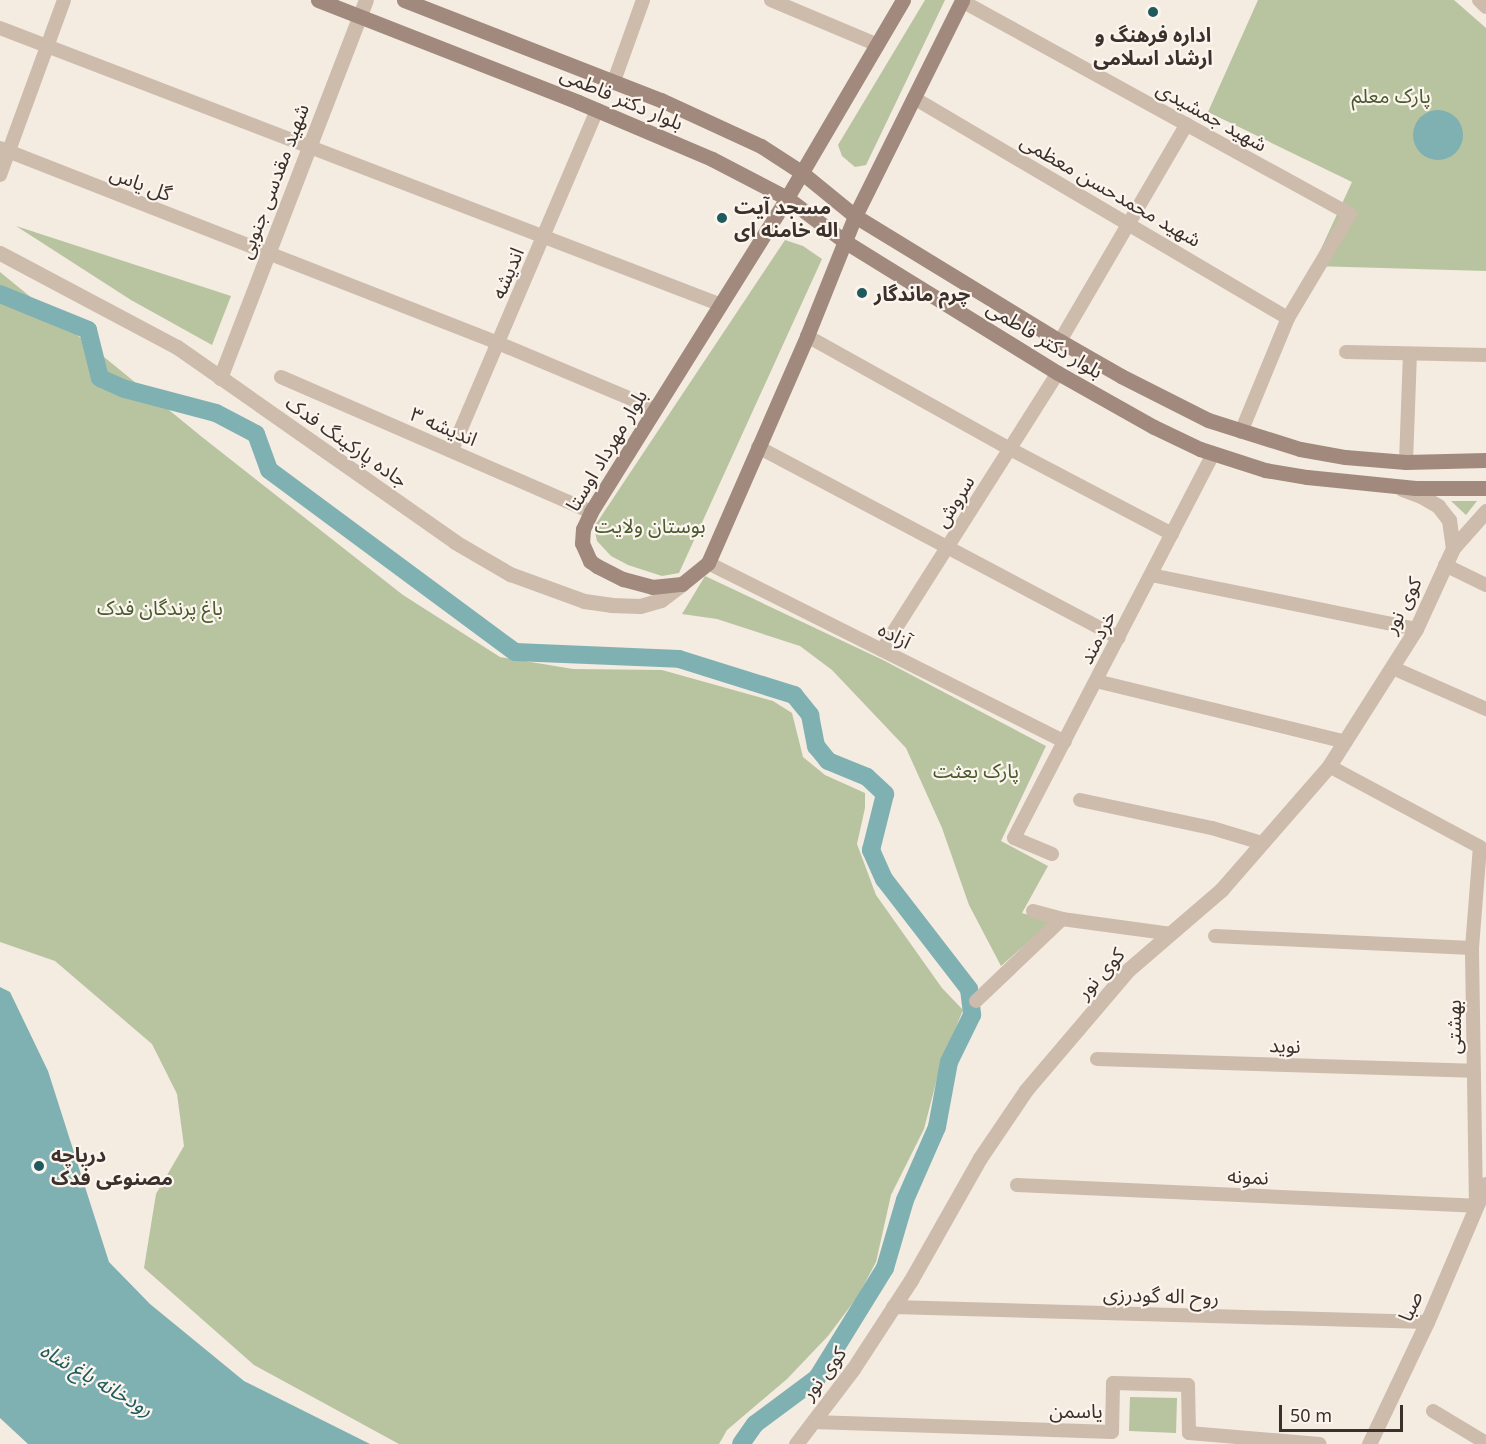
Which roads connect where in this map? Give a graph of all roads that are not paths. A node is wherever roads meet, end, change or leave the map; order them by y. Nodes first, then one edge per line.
1 (64, 0) edge
2 (318, 0) edge
3 (366, 0) edge
4 (404, 0) edge
5 (643, 0) edge
6 (771, 0) edge
7 (903, 0) edge
8 (962, 0) edge
9 (1479, 0) edge
10 (1486, 7) edge
11 (359, 16) junction
12 (0, 28) edge
13 (879, 45) junction
14 (47, 46) junction
15 (614, 81) junction
16 (914, 98) junction
17 (597, 110) junction
18 (1187, 124) junction
19 (309, 146) junction
20 (4, 150) edge
21 (801, 172) junction
22 (0, 175) edge
23 (786, 198) junction
24 (855, 216) junction
25 (1129, 223) junction
26 (544, 236) junction
27 (844, 241) junction
28 (0, 253) edge
29 (268, 253) junction
30 (719, 304) junction
31 (1287, 318) junction
32 (807, 336) junction
33 (1060, 341) junction
34 (498, 343) junction
35 (1347, 352) dead end
36 (1410, 354) junction
37 (1486, 355) edge
38 (1058, 373) junction
39 (281, 377) dead end
40 (220, 378) junction
41 (655, 409) junction
42 (1241, 432) junction
43 (758, 447) junction
44 (1010, 449) junction
45 (453, 450) junction
46 (1213, 454) junction
47 (1486, 460) edge
48 (1406, 462) junction
49 (1392, 486) junction
50 (1486, 488) edge
51 (1486, 511) edge
52 (591, 512) junction
53 (1172, 534) junction
54 (1453, 548) junction
55 (947, 549) junction
56 (708, 563) junction
57 (1445, 566) junction
58 (1151, 574) junction
59 (682, 584) junction
60 (1486, 585) edge
61 (1416, 629) junction
62 (1118, 638) junction
63 (882, 650) junction
64 (1393, 668) junction
65 (1096, 681) junction
66 (1486, 709) edge
67 (1065, 741) junction
68 (1346, 742) junction
69 (1329, 766) junction
70 (1080, 800) dead end
71 (1262, 843) junction
72 (1483, 849) edge
73 (1052, 854) dead end
74 (1033, 911) dead end
75 (1062, 919) junction
76 (1171, 934) junction
77 (1215, 936) dead end
78 (1472, 948) junction
79 (976, 1002) dead end
80 (1097, 1059) dead end
81 (1472, 1071) junction
82 (1473, 1130) junction
83 (1486, 1142) edge
84 (1486, 1184) edge
85 (1017, 1185) dead end
86 (1476, 1206) junction
87 (893, 1307) junction
88 (1427, 1322) junction
89 (1433, 1411) dead end
90 (813, 1422) junction
91 (1486, 1443) edge
92 (796, 1444) edge
93 (1320, 1444) edge
94 (1369, 1444) edge

1 - 14 street
2 - 11 main road, بلوار دکتر فاطمی
3 - 11 street, شهید مقدسی جنوبی
4 - 15 main road, بلوار دکتر فاطمی
5 - 15 street
6 - 13 street
7 - 13 main road, بلوار مهرداد اوستا
8 - 16 main road
8 - 18 street, شهید جمشیدی
9 - 10 street
11 - 17 main road, بلوار دکتر فاطمی
11 - 19 street, شهید مقدسی جنوبی
12 - 14 street
13 - 21 main road, بلوار مهرداد اوستا
14 - 19 street
14 - 20 street
15 - 21 main road, بلوار دکتر فاطمی
16 - 24 main road
16 - 25 street, شهید محمدحسن معظمی
17 - 23 main road, بلوار دکتر فاطمی
17 - 26 street, اندیشه
18 - 25 street
18 - 31 street, شهید جمشیدی
19 - 26 street
19 - 29 street, شهید مقدسی جنوبی
20 - 22 street
20 - 29 street, گل یاس
21 - 23 main road, بلوار مهرداد اوستا
21 - 24 main road, بلوار دکتر فاطمی
23 - 27 main road, بلوار دکتر فاطمی
23 - 30 main road, بلوار مهرداد اوستا
24 - 27 main road
24 - 33 main road, بلوار دکتر فاطمی
25 - 31 street, شهید محمدحسن معظمی
25 - 33 street
26 - 30 street
26 - 34 street, اندیشه
27 - 32 main road
27 - 38 main road, بلوار دکتر فاطمی
28 - 40 street, جاده پارکینگ فدک
29 - 34 street, گل یاس
29 - 40 street, شهید مقدسی جنوبی
30 - 41 main road, بلوار مهرداد اوستا
31 - 42 street
32 - 43 main road
32 - 44 street
33 - 42 main road, بلوار دکتر فاطمی
34 - 41 street, گل یاس
34 - 45 street, اندیشه
35 - 36 street
36 - 37 street
36 - 48 street
38 - 44 street, سروش
38 - 46 main road, بلوار دکتر فاطمی
39 - 45 street, اندیشه ۳
40 - 59 street, جاده پارکینگ فدک
41 - 52 main road, بلوار مهرداد اوستا
42 - 48 main road, بلوار دکتر فاطمی
43 - 55 street
43 - 56 main road
44 - 53 street
44 - 55 street, سروش
45 - 52 street, اندیشه ۳
46 - 49 main road, بلوار دکتر فاطمی
46 - 53 street, خردمند
47 - 48 main road, بلوار دکتر فاطمی
49 - 50 main road, بلوار دکتر فاطمی
49 - 54 street
51 - 54 street, کوی نور
52 - 59 main road, بلوار مهرداد اوستا
53 - 58 street, خردمند
54 - 57 street, کوی نور
55 - 62 street
55 - 63 street, سروش
56 - 59 main road
56 - 63 street, آزاده
57 - 60 street
57 - 61 street, کوی نور
58 - 61 street
58 - 62 street, خردمند
61 - 64 street, کوی نور
62 - 65 street, خردمند
63 - 67 street, آزاده
64 - 66 street
64 - 68 street, کوی نور
65 - 67 street, خردمند
65 - 68 street
67 - 73 street, خردمند
68 - 69 street, کوی نور
69 - 71 street, کوی نور
69 - 72 street, بهشتی
70 - 71 street
71 - 76 street, کوی نور
72 - 78 street, بهشتی
74 - 75 street
75 - 76 street
75 - 79 street
76 - 87 street, کوی نور
77 - 78 street
78 - 81 street, بهشتی
80 - 81 street, نوید
81 - 82 street, بهشتی
82 - 83 street
82 - 86 street, بهشتی
84 - 86 street, صبا
85 - 86 street, نمونه
86 - 88 street, صبا
87 - 88 street, روح اله گودرزی
87 - 90 street, کوی نور
88 - 94 street, صبا
89 - 91 street
90 - 92 street, کوی نور
90 - 93 street, یاسمن

